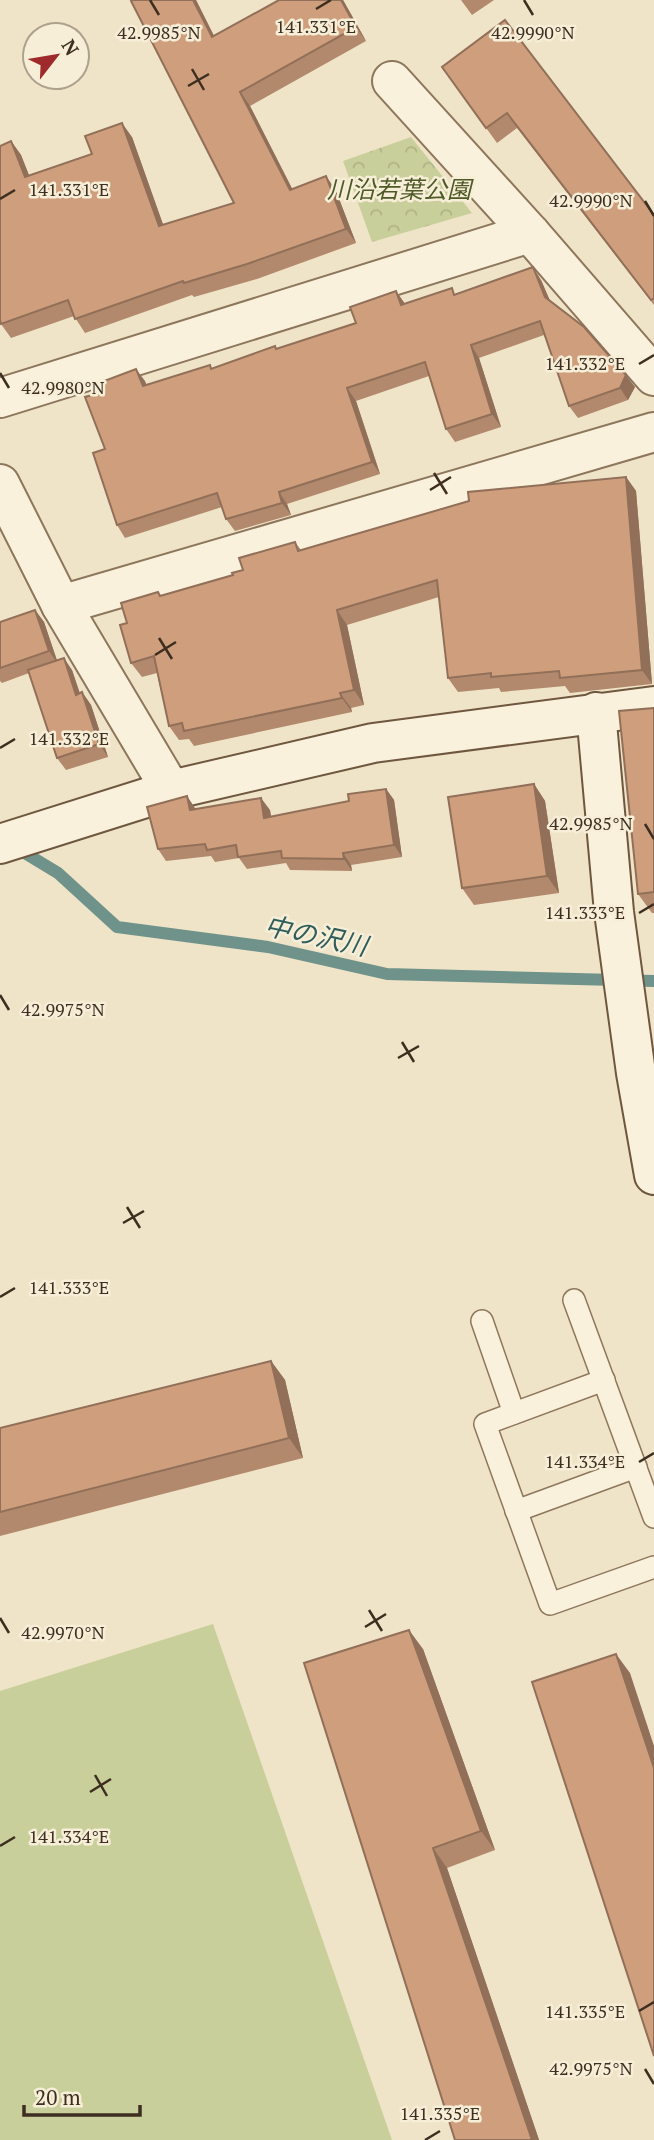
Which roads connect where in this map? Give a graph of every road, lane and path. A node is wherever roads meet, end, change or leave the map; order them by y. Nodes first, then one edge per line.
1 (392, 81) dead end
2 (530, 233) junction
3 (654, 376) edge
4 (0, 398) edge
5 (654, 432) edge
6 (0, 484) edge
7 (61, 605) junction
8 (654, 706) edge
9 (596, 712) junction
10 (171, 790) junction
11 (0, 844) edge
12 (654, 1175) edge
13 (574, 1300) dead end
14 (482, 1321) dead end
15 (604, 1380) junction
16 (514, 1413) junction
17 (636, 1467) junction
18 (516, 1511) junction
19 (654, 1517) edge
20 (654, 1567) edge

1 - 2 street
2 - 3 street
2 - 4 street
5 - 7 street
6 - 7 street
7 - 10 street
8 - 9 street
9 - 10 street
9 - 12 street
10 - 11 street
13 - 15 lane
14 - 16 lane
15 - 16 lane
15 - 17 lane
16 - 18 lane
17 - 18 lane
17 - 19 lane
18 - 20 lane

